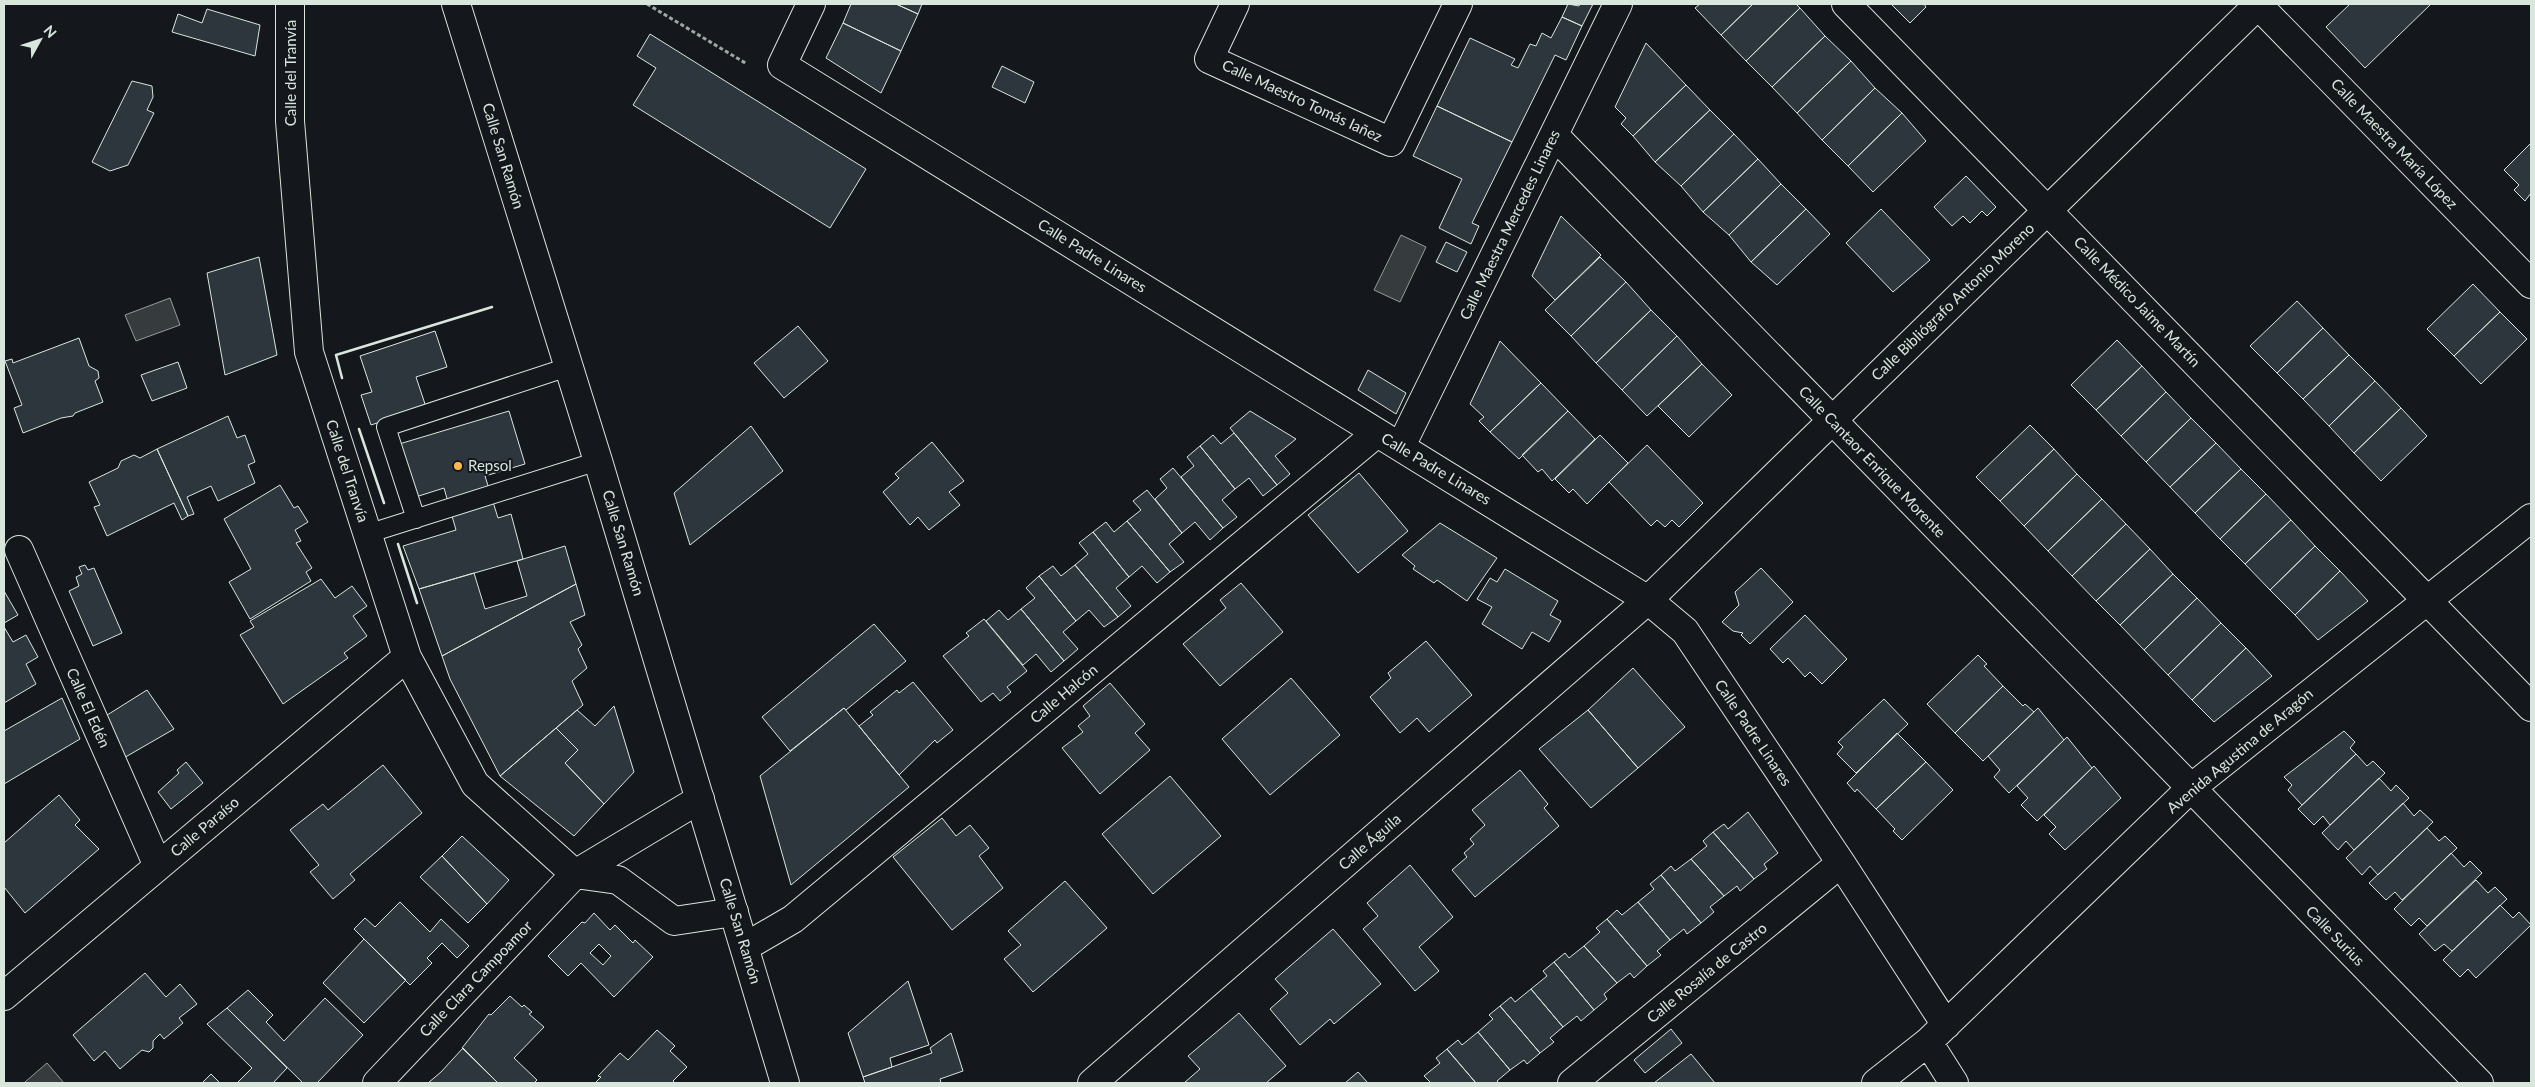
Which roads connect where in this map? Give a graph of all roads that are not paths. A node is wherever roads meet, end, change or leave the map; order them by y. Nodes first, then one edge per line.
1 (290, 4) edge
2 (456, 4) edge
3 (811, 4) edge
4 (1235, 4) edge
5 (1458, 4) edge
6 (1618, 4) edge
7 (1846, 4) edge
8 (2257, 4) edge
9 (1554, 135) junction
10 (2048, 210) junction
11 (2531, 284) edge
12 (568, 367) junction
13 (1832, 420) junction
14 (1377, 433) junction
15 (1401, 446) junction
16 (598, 461) junction
17 (2531, 518) edge
18 (416, 519) junction
19 (367, 534) junction
20 (19, 550) dead end
21 (1648, 600) junction
22 (2427, 600) junction
23 (407, 657) junction
24 (2531, 707) edge
25 (2191, 788) junction
26 (700, 799) junction
27 (1841, 864) junction
28 (158, 866) junction
29 (575, 874) junction
30 (734, 912) junction
31 (745, 947) junction
32 (4, 996) edge
33 (1937, 1033) junction
34 (1121, 1074) edge
35 (377, 1083) edge
36 (785, 1083) edge
37 (1092, 1083) edge
38 (1572, 1083) edge
39 (1876, 1083) edge
40 (1954, 1083) edge
41 (2479, 1083) edge

1 - 19 street, Calle del Tranvía
2 - 12 street, Calle San Ramón
3 - 14 street, Calle Padre Linares
4 - 5 street, Calle Maestro Tomás Iañez
6 - 9 street, Calle Maestra Mercedes Linares
7 - 10 street, Calle Médico Jaime Martín
8 - 10 street, Calle Bibliógrafo Antonio Moreno
8 - 11 street, Calle Maestra María López
9 - 13 street, Calle Cantaor Enrique Morente
9 - 15 street, Calle Maestra Mercedes Linares
10 - 13 street, Calle Bibliógrafo Antonio Moreno
10 - 22 street, Calle Médico Jaime Martín
12 - 16 street, Calle San Ramón
12 - 18 lane
13 - 21 street, Calle Bibliógrafo Antonio Moreno
13 - 25 street, Calle Cantaor Enrique Morente
14 - 15 street, Calle Padre Linares
14 - 31 street, Calle Halcón
15 - 21 street, Calle Padre Linares
16 - 18 lane
16 - 26 street, Calle San Ramón
17 - 22 street, Avenida Agustina de Aragón
18 - 19 lane
19 - 23 street, Calle del Tranvía
20 - 28 street, Calle El Edén
21 - 27 street, Calle Padre Linares
21 - 34 street, Calle Águila
22 - 24 street, Calle Médico Jaime Martín
22 - 25 street, Avenida Agustina de Aragón
23 - 28 street, Calle Paraíso
23 - 29 street, Calle del Tranvía
25 - 33 street, Avenida Agustina de Aragón
25 - 41 street, Calle Surius
26 - 29 street, Calle Clara Campoamor
26 - 30 street, Calle San Ramón
27 - 33 street, Calle Padre Linares
27 - 38 street, Calle Rosalía de Castro
28 - 32 street, Calle Paraíso
29 - 30 street
29 - 35 street, Calle Clara Campoamor
30 - 31 street, Calle San Ramón
31 - 36 street, Calle San Ramón
33 - 39 street, Avenida Agustina de Aragón
33 - 40 street, Calle Padre Linares
34 - 37 street, Calle Águila

